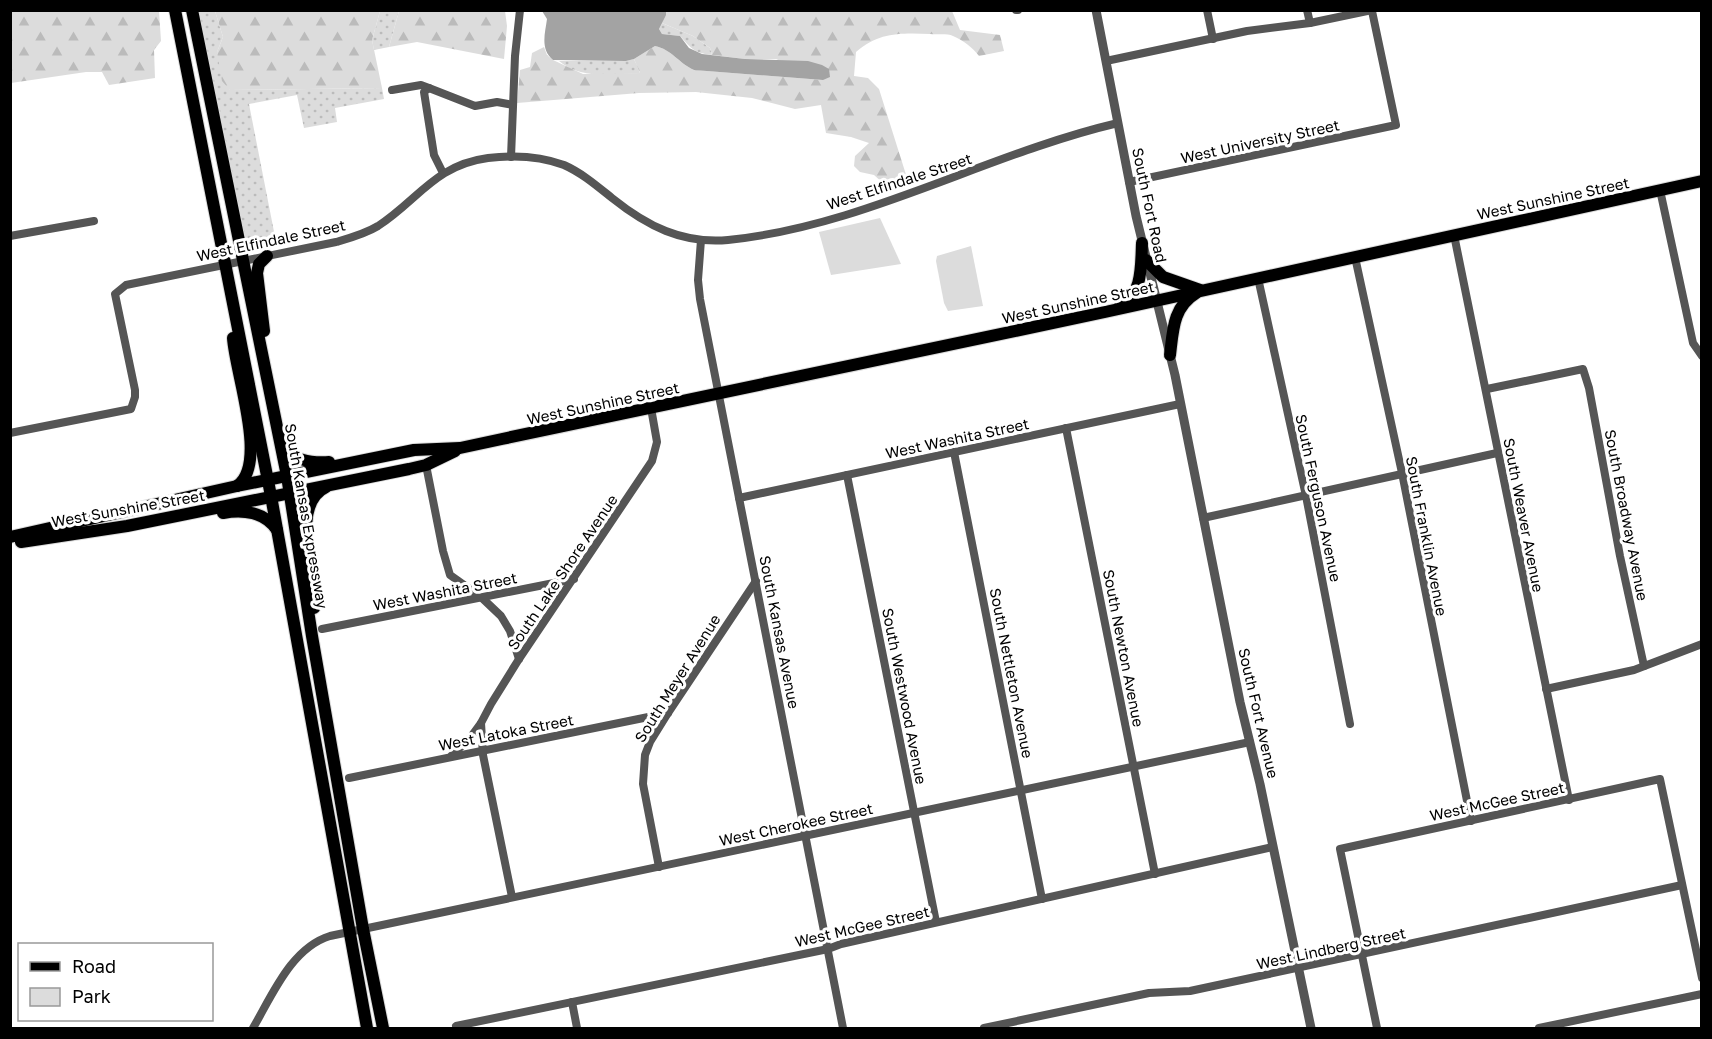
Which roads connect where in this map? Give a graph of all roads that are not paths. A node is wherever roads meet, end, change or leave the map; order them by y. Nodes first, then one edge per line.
1 (175, 10) edge
2 (192, 10) edge
3 (520, 10) edge
4 (1096, 10) edge
5 (1207, 10) edge
6 (1307, 10) edge
7 (1372, 10) edge
8 (1310, 23) junction
9 (1213, 39) junction
10 (1106, 61) junction
11 (429, 88) junction
12 (392, 90) dead end
13 (513, 105) junction
14 (1118, 123) junction
15 (511, 157) junction
16 (444, 173) junction
17 (1701, 181) edge
18 (1129, 182) junction
19 (1660, 190) junction
20 (94, 221) dead end
21 (1454, 235) junction
22 (10, 237) edge
23 (701, 240) junction
24 (1142, 243) junction
25 (267, 256) junction
26 (1355, 257) junction
27 (1146, 260) junction
28 (243, 261) junction
29 (226, 264) junction
30 (1258, 278) junction
31 (1201, 290) junction
32 (232, 298) junction
33 (1156, 300) junction
34 (1105, 312) junction
35 (1170, 355) junction
36 (1701, 356) edge
37 (264, 359) junction
38 (1486, 389) junction
39 (719, 393) junction
40 (1180, 404) junction
41 (651, 408) junction
42 (1066, 428) junction
43 (10, 433) edge
44 (280, 440) junction
45 (460, 448) junction
46 (414, 450) junction
47 (954, 452) junction
48 (1497, 453) junction
49 (426, 465) junction
50 (1402, 473) junction
51 (847, 475) junction
52 (287, 476) junction
53 (268, 480) junction
54 (332, 485) junction
55 (237, 486) junction
56 (289, 493) junction
57 (271, 496) junction
58 (1306, 496) junction
59 (739, 498) junction
60 (1203, 518) junction
61 (52, 526) junction
62 (127, 526) junction
63 (10, 531) edge
64 (278, 532) junction
65 (10, 537) edge
66 (10, 543) edge
67 (574, 579) junction
68 (756, 581) junction
69 (481, 597) junction
70 (317, 633) junction
71 (1701, 644) edge
72 (519, 659) junction
73 (1644, 666) junction
74 (1546, 689) junction
75 (668, 713) junction
76 (481, 723) junction
77 (1350, 724) dead end
78 (1250, 742) junction
79 (484, 749) junction
80 (451, 756) junction
81 (1134, 766) junction
82 (349, 778) dead end
83 (1021, 790) junction
84 (1569, 800) junction
85 (915, 813) junction
86 (1471, 821) junction
87 (806, 836) junction
88 (1274, 847) junction
89 (659, 867) junction
90 (1155, 874) junction
91 (1682, 885) junction
92 (512, 897) junction
93 (1042, 899) junction
94 (936, 922) junction
95 (363, 929) junction
96 (348, 932) junction
97 (828, 948) junction
98 (1361, 956) junction
99 (1299, 968) junction
100 (1701, 978) edge
101 (1701, 994) edge
102 (572, 1002) junction
103 (456, 1027) edge
104 (253, 1029) edge
105 (367, 1029) edge
106 (383, 1029) edge
107 (577, 1029) edge
108 (843, 1029) edge
109 (984, 1029) edge
110 (1311, 1029) edge
111 (1377, 1029) edge
112 (1539, 1029) edge

1 - 29 main road
2 - 28 main road, South Kansas Expressway
3 - 13 street
4 - 10 street, South Fort Road
5 - 9 street
6 - 8 street
7 - 8 street
7 - 18 street, West University Street
8 - 9 street
9 - 10 street
10 - 14 street, South Fort Road
11 - 12 street
11 - 13 street
11 - 16 street
13 - 15 street
14 - 18 street, South Fort Road
14 - 23 street, West Elfindale Street
15 - 16 street, West Elfindale Street
15 - 23 street, West Elfindale Street
16 - 25 street, West Elfindale Street
17 - 19 main road, West Sunshine Street
18 - 24 street, South Fort Road
19 - 21 main road, West Sunshine Street
19 - 36 street
20 - 22 street
21 - 26 main road, West Sunshine Street
21 - 38 street, South Weaver Avenue
23 - 39 street, South Kansas Avenue
24 - 27 street, South Fort Road
24 - 34 main road
25 - 28 street, West Elfindale Street
25 - 37 main road
26 - 30 main road, West Sunshine Street
26 - 50 street, South Franklin Avenue
27 - 31 main road
27 - 33 street, South Fort Road
28 - 29 street, West Elfindale Street
28 - 37 main road, South Kansas Expressway
29 - 32 main road
29 - 43 street, West Elfindale Street
30 - 31 main road, West Sunshine Street
30 - 58 street, South Ferguson Avenue
31 - 33 main road, West Sunshine Street
31 - 35 main road
32 - 53 main road
32 - 55 main road
33 - 34 main road, West Sunshine Street
33 - 35 street, South Fort Road
34 - 39 main road, West Sunshine Street
35 - 40 street, South Fort Road
37 - 44 main road, South Kansas Expressway
38 - 48 street, South Weaver Avenue
38 - 73 street, South Broadway Avenue
39 - 41 main road, West Sunshine Street
39 - 59 street, South Kansas Avenue
40 - 42 street, West Washita Street
40 - 60 street, South Fort Avenue
41 - 45 main road, West Sunshine Street
41 - 67 street, South Lake Shore Avenue
42 - 47 street, West Washita Street
42 - 81 street, South Newton Avenue
44 - 46 main road
44 - 52 main road, South Kansas Expressway
45 - 46 main road, West Sunshine Street
45 - 49 main road, West Sunshine Street
46 - 52 main road, West Sunshine Street
47 - 51 street, West Washita Street
47 - 83 street, South Nettleton Avenue
48 - 50 street
48 - 74 street, South Weaver Avenue
49 - 54 main road, West Sunshine Street
49 - 69 street
50 - 58 street
50 - 86 street, South Franklin Avenue
51 - 59 street, West Washita Street
51 - 85 street, South Westwood Avenue
52 - 53 main road, West Sunshine Street
52 - 56 main road, South Kansas Expressway
53 - 55 main road, West Sunshine Street
53 - 57 main road
54 - 56 main road, West Sunshine Street
54 - 70 main road
55 - 61 main road, West Sunshine Street
56 - 57 main road, West Sunshine Street
56 - 70 main road, South Kansas Expressway
57 - 62 main road, West Sunshine Street
57 - 64 main road
58 - 60 street
58 - 77 street, South Ferguson Avenue
59 - 68 street, South Kansas Avenue
60 - 78 street, South Fort Avenue
61 - 63 main road
61 - 65 main road, West Sunshine Street
62 - 64 main road
62 - 66 main road, West Sunshine Street
64 - 96 main road
67 - 69 street, West Washita Street
67 - 72 street, South Lake Shore Avenue
68 - 75 street, South Meyer Avenue
68 - 87 street, South Kansas Avenue
69 - 70 street, West Washita Street
69 - 72 street
70 - 95 main road, South Kansas Expressway
71 - 73 street
72 - 76 street, South Lake Shore Avenue
73 - 74 street
74 - 84 street, South Weaver Avenue
75 - 79 street, West Latoka Street
75 - 89 street, South Meyer Avenue
76 - 79 street
76 - 80 street, South Lake Shore Avenue
78 - 81 street, West Cherokee Street
78 - 88 street, South Fort Avenue
79 - 80 street, West Latoka Street
79 - 92 street
80 - 82 street, West Latoka Street
81 - 83 street, West Cherokee Street
81 - 90 street, South Newton Avenue
83 - 85 street, West Cherokee Street
83 - 93 street, South Nettleton Avenue
84 - 86 street, West McGee Street
84 - 91 street, West McGee Street
85 - 87 street, West Cherokee Street
85 - 94 street, South Westwood Avenue
86 - 98 street, West McGee Street
87 - 89 street, West Cherokee Street
87 - 97 street, South Kansas Avenue
88 - 90 street, West McGee Street
88 - 99 street, South Fort Avenue
89 - 92 street, West Cherokee Street
90 - 93 street, West McGee Street
91 - 98 street, West Lindberg Street
91 - 100 street
92 - 95 street, West Cherokee Street
93 - 94 street, West McGee Street
94 - 97 street, West McGee Street
95 - 96 street, West Cherokee Street
95 - 106 main road, South Kansas Expressway
96 - 104 street, West Cherokee Street
96 - 105 main road
97 - 102 street, West McGee Street
97 - 108 street, South Kansas Avenue
98 - 99 street, West Lindberg Street
98 - 111 street
99 - 109 street, West Lindberg Street
99 - 110 street, South Fort Avenue
101 - 112 street
102 - 103 street, West McGee Street
102 - 107 street

